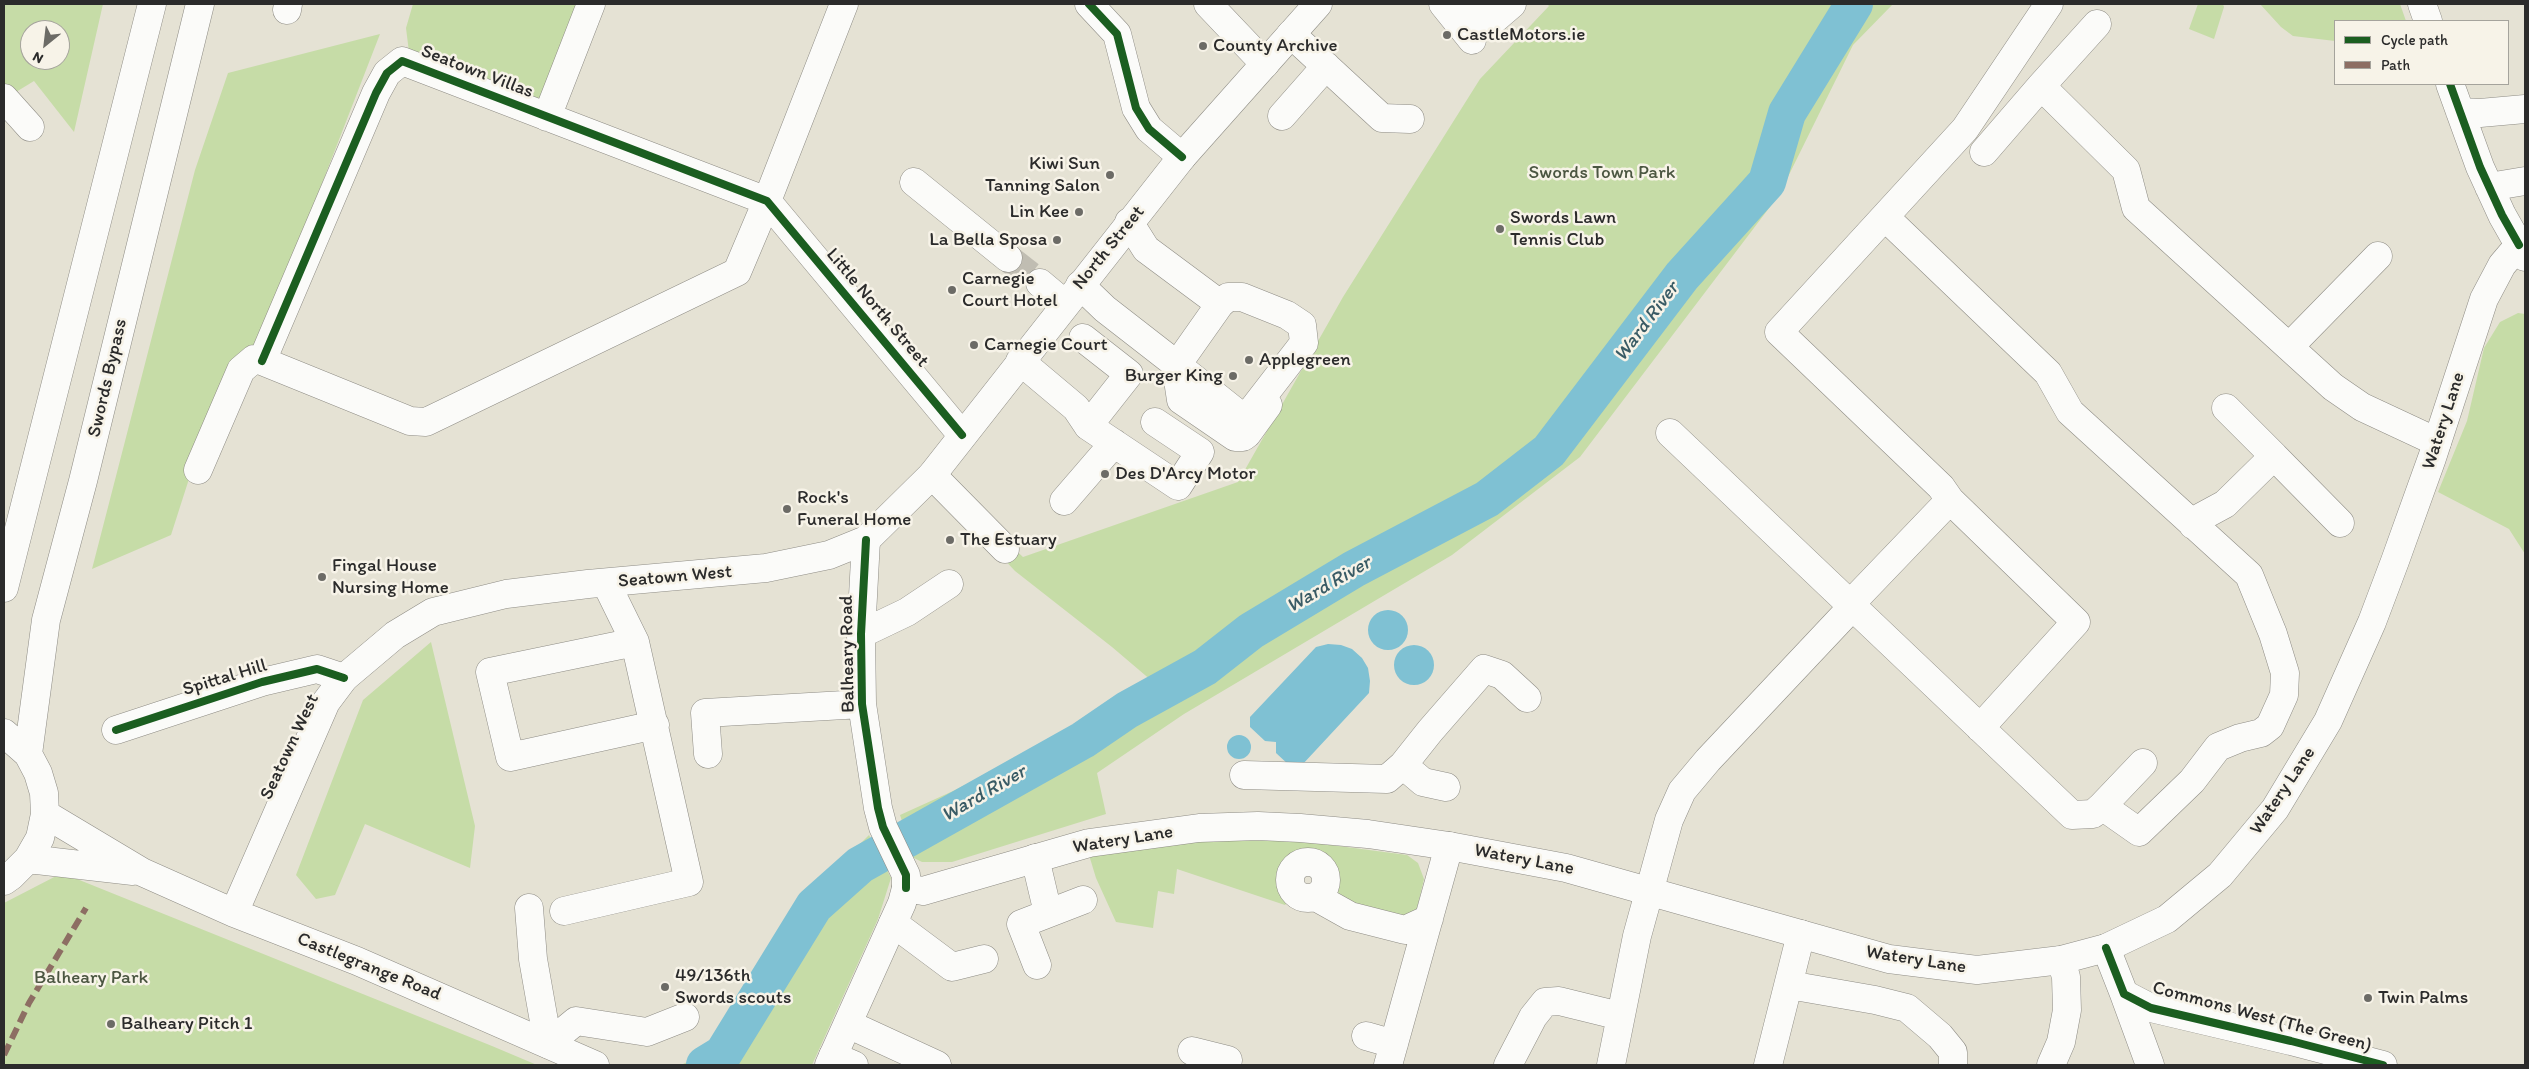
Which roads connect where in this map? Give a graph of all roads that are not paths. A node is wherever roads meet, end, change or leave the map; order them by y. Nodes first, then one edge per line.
1 (152, 4) edge
2 (200, 4) edge
3 (590, 4) edge
4 (844, 4) edge
5 (1089, 4) edge
6 (1208, 4) edge
7 (1318, 4) edge
8 (1443, 4) edge
9 (1476, 4) edge
10 (1512, 4) edge
11 (2049, 4) edge
12 (2422, 4) edge
13 (2428, 20) edge
14 (2097, 24) dead end
15 (1291, 34) junction
16 (1472, 40) dead end
17 (1265, 64) junction
18 (1326, 66) junction
19 (2450, 85) edge
20 (2041, 86) junction
21 (4, 98) edge
22 (2525, 109) edge
23 (2460, 112) junction
24 (1282, 116) dead end
25 (547, 117) junction
26 (1410, 119) dead end
27 (30, 127) dead end
28 (1984, 152) dead end
29 (1182, 157) junction
30 (2525, 181) edge
31 (914, 182) dead end
32 (2488, 187) junction
33 (767, 201) junction
34 (1885, 217) junction
35 (1129, 222) junction
36 (2522, 251) edge
37 (2378, 256) dead end
38 (1008, 258) tunnel mouth
39 (1040, 283) tunnel mouth
40 (1072, 294) junction
41 (1220, 304) junction
42 (1083, 338) dead end
43 (1304, 342) junction
44 (2289, 347) junction
45 (262, 361) junction
46 (1020, 361) junction
47 (1178, 373) junction
48 (2226, 408) dead end
49 (1155, 422) dead end
50 (1088, 426) junction
51 (1670, 433) dead end
52 (962, 435) junction
53 (2437, 442) junction
54 (1114, 443) junction
55 (2274, 456) junction
56 (198, 470) dead end
57 (932, 475) junction
58 (1950, 500) junction
59 (1064, 501) dead end
60 (2340, 523) dead end
61 (2193, 525) junction
62 (866, 540) junction
63 (1005, 549) dead end
64 (606, 583) junction
65 (949, 584) dead end
66 (4, 588) edge
67 (1852, 606) junction
68 (861, 634) junction
69 (634, 642) junction
70 (344, 678) junction
71 (1527, 698) dead end
72 (862, 704) junction
73 (655, 725) junction
74 (1980, 728) junction
75 (116, 730) dead end
76 (4, 733) edge
77 (28, 754) junction
78 (708, 754) dead end
79 (2144, 763) dead end
80 (1403, 765) junction
81 (1244, 775) dead end
82 (1446, 787) dead end
83 (2102, 806) junction
84 (45, 814) junction
85 (1449, 846) junction
86 (1035, 858) junction
87 (28, 859) junction
88 (142, 872) junction
89 (905, 878) junction
90 (4, 881) edge
91 (1650, 890) junction
92 (1316, 897) dead end
93 (1083, 900) dead end
94 (529, 908) dead end
95 (564, 911) dead end
96 (234, 913) junction
97 (1048, 913) junction
98 (1429, 919) junction
99 (893, 923) junction
100 (1801, 934) junction
101 (2106, 948) junction
102 (984, 959) dead end
103 (2061, 960) junction
104 (1037, 965) dead end
105 (1790, 985) junction
106 (2124, 994) junction
107 (1620, 1016) junction
108 (685, 1017) dead end
109 (848, 1024) junction
110 (1366, 1036) dead end
111 (548, 1044) junction
112 (1391, 1055) edge
113 (839, 1062) edge
114 (595, 1065) edge
115 (937, 1065) edge
116 (1508, 1065) edge
117 (1610, 1065) edge
118 (1768, 1065) edge
119 (1953, 1065) edge
120 (2051, 1065) edge
121 (2150, 1065) edge
122 (2383, 1065) edge

1 - 66 main road
2 - 77 main road, Swords Bypass
3 - 25 main road, Seatown Villas
4 - 33 main road
5 - 29 main road
6 - 17 main road
7 - 15 main road, North Street
8 - 16 main road
9 - 10 main road
11 - 34 main road
12 - 13 main road
14 - 20 main road
15 - 17 main road, North Street
15 - 18 main road
17 - 29 main road, North Street
18 - 24 main road
18 - 26 main road
19 - 23 main road
20 - 28 main road
20 - 44 main road
21 - 27 main road
22 - 23 main road
23 - 32 main road
25 - 33 main road, Seatown Villas
25 - 45 main road, Seatown Villas
29 - 35 main road, North Street
30 - 32 main road
31 - 38 main road
32 - 36 main road
33 - 45 main road
33 - 52 main road, Little North Street
34 - 58 main road
34 - 61 main road
35 - 40 main road, North Street
35 - 41 main road
36 - 53 main road, Watery Lane
37 - 44 main road
39 - 40 main road
40 - 46 main road, North Street
40 - 47 main road
41 - 43 main road
41 - 47 main road
42 - 50 main road
43 - 47 main road
43 - 47 main road
44 - 53 main road
45 - 56 main road
46 - 50 main road
46 - 52 main road, North Street
48 - 55 main road
49 - 54 main road
50 - 54 main road
51 - 67 main road
52 - 57 main road, North Street
53 - 101 main road, Watery Lane
54 - 59 main road
55 - 60 main road
55 - 61 main road
57 - 62 main road, North Street
57 - 63 main road
58 - 67 main road
58 - 74 main road
61 - 83 main road
62 - 64 main road, Seatown West
62 - 68 main road, Balheary Road
64 - 69 main road
64 - 70 main road, Seatown West
65 - 68 main road
67 - 74 main road
67 - 91 main road
68 - 72 main road, Balheary Road
69 - 73 main road
69 - 73 main road
70 - 75 main road, Spittal Hill
70 - 96 main road, Seatown West
71 - 80 main road
72 - 78 main road
72 - 89 main road, Balheary Road
73 - 95 main road
74 - 83 main road
76 - 77 main road
77 - 84 main road
79 - 83 main road
80 - 81 main road
80 - 82 main road
84 - 87 main road
84 - 88 main road, Castlegrange Road
85 - 86 main road, Watery Lane
85 - 91 main road, Watery Lane
85 - 98 main road
86 - 89 main road, Watery Lane
86 - 97 main road
87 - 88 main road, Castlegrange Road
87 - 90 main road
88 - 96 main road, Castlegrange Road
89 - 99 main road
91 - 100 main road, Watery Lane
91 - 107 main road
92 - 98 main road
93 - 97 main road
94 - 111 main road
96 - 111 main road, Castlegrange Road
97 - 104 main road
98 - 112 main road
99 - 102 main road
99 - 109 main road
100 - 103 main road, Watery Lane
100 - 105 main road
101 - 103 main road, Watery Lane
101 - 106 main road, Commons West (The Green)
103 - 120 main road
105 - 118 main road
105 - 119 main road
106 - 121 main road
106 - 122 main road, Commons West (The Green)
107 - 116 main road
107 - 117 main road
108 - 111 main road
109 - 113 main road
109 - 115 main road
110 - 112 main road
111 - 114 main road, Castlegrange Road

